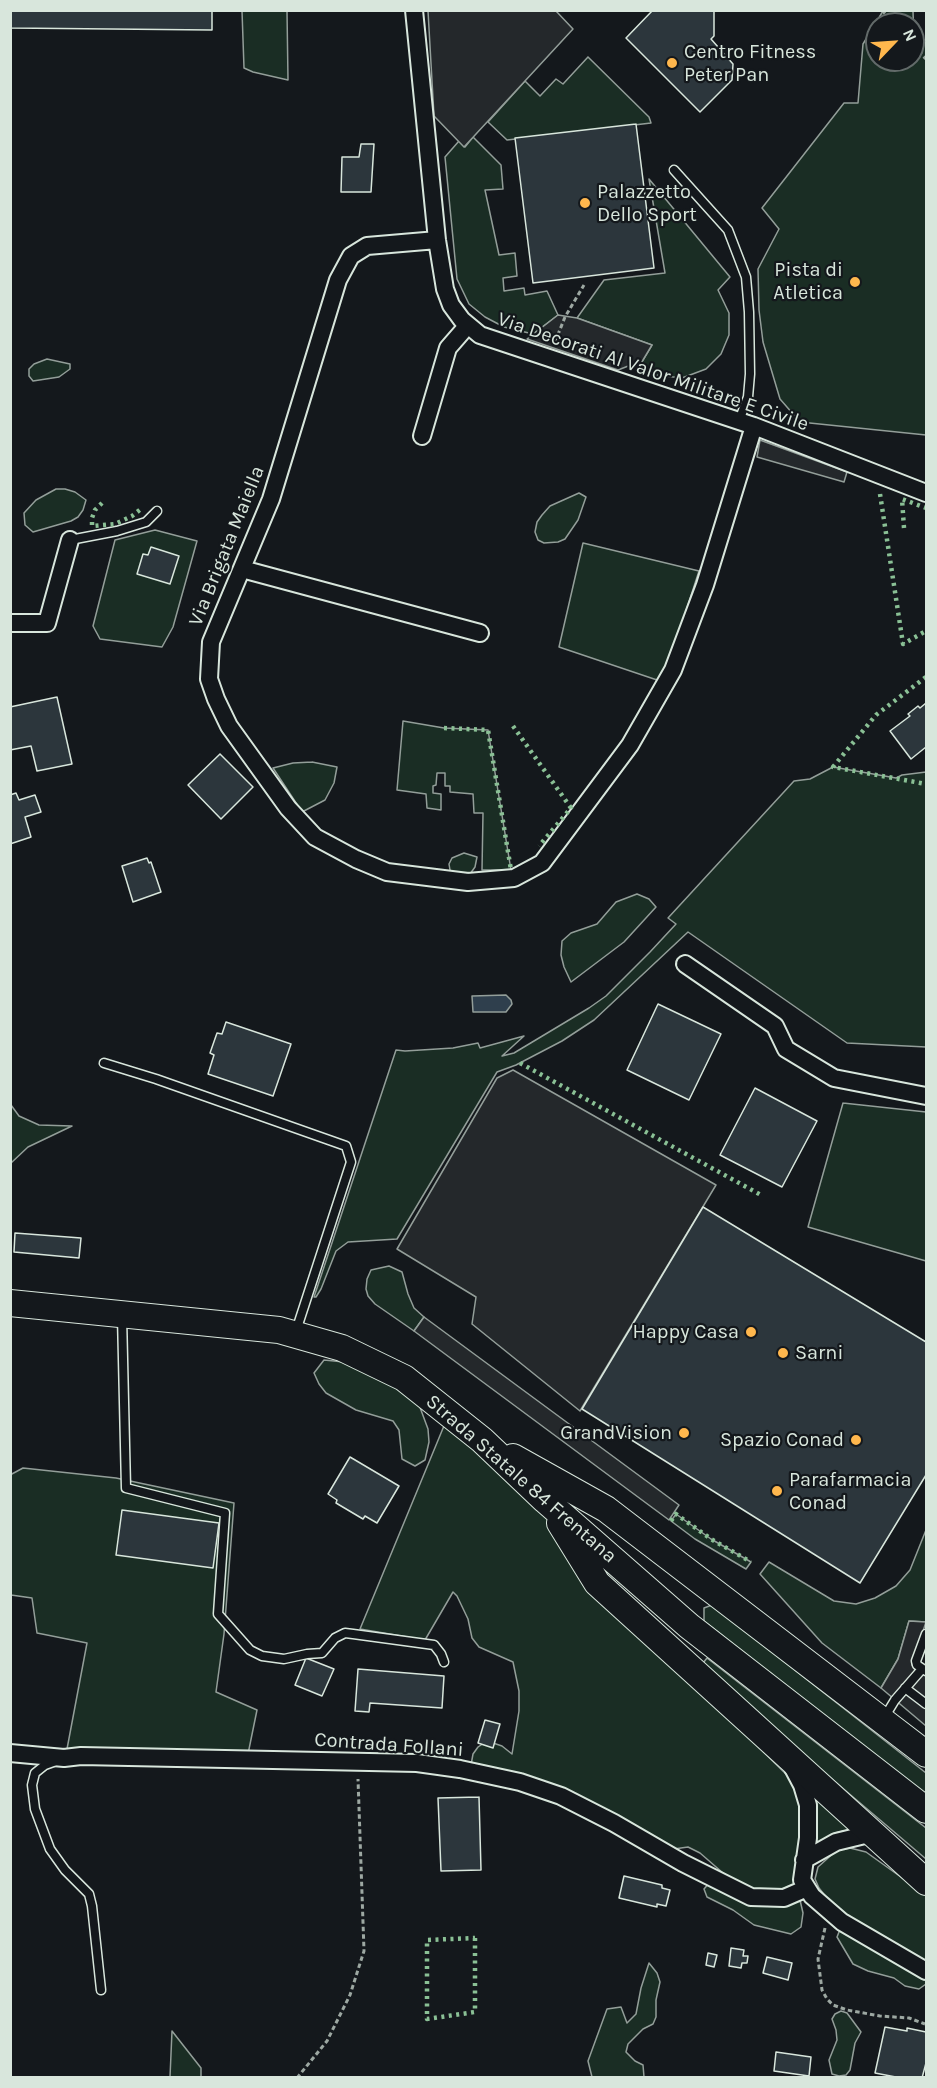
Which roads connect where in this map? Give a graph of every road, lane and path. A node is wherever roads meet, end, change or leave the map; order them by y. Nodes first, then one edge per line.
1 (414, 10) edge
2 (674, 170) dead end
3 (437, 240) junction
4 (584, 285) dead end
5 (468, 325) junction
6 (549, 358) junction
7 (747, 424) junction
8 (422, 436) dead end
9 (927, 493) edge
10 (157, 511) dead end
11 (70, 540) joint
12 (242, 569) junction
13 (10, 623) edge
14 (480, 633) dead end
15 (685, 964) dead end
16 (104, 1063) dead end
17 (927, 1096) edge
18 (10, 1303) edge
19 (122, 1313) junction
20 (295, 1334) junction
21 (482, 1440) junction
22 (545, 1500) junction
23 (927, 1634) edge
24 (444, 1662) dead end
25 (924, 1670) edge
26 (905, 1688) junction
27 (927, 1704) edge
28 (882, 1720) junction
29 (10, 1753) edge
30 (786, 1754) junction
31 (927, 1754) edge
32 (64, 1758) junction
33 (358, 1762) junction
34 (927, 1810) edge
35 (873, 1833) junction
36 (804, 1860) junction
37 (927, 1882) edge
38 (807, 1888) junction
39 (829, 1912) junction
40 (927, 1971) edge
41 (100, 1990) dead end
42 (925, 2024) edge
43 (297, 2078) edge

1 - 3 street, Via Decorati Al Valor Militare E Civile
2 - 7 lane
3 - 5 street, Via Decorati Al Valor Militare E Civile
3 - 12 street, Via Brigata Maiella
4 - 6 path
5 - 6 street, Via Decorati Al Valor Militare E Civile
5 - 8 street
6 - 7 street, Via Decorati Al Valor Militare E Civile
7 - 9 street, Via Decorati Al Valor Militare E Civile
7 - 12 street, Via Brigata Maiella
10 - 11 lane
11 - 13 street
12 - 14 street
15 - 17 street
16 - 20 lane
18 - 19 main road, Strada Statale 84 Frentana
19 - 20 main road, Strada Statale 84 Frentana
19 - 24 lane
20 - 21 main road, Strada Statale 84 Frentana
21 - 22 main road, Strada Statale 84 Frentana
21 - 28 main road
22 - 30 main road
22 - 34 main road, Strada Statale 84 Frentana
23 - 25 lane
25 - 26 lane
26 - 27 lane
26 - 28 lane
28 - 31 main road
29 - 32 street, Contrada Follani
30 - 35 main road
30 - 36 street
32 - 33 street, Contrada Follani
32 - 41 lane
33 - 38 street, Contrada Follani
33 - 43 path
35 - 36 street
35 - 37 main road
36 - 38 street
38 - 39 street
39 - 40 street
39 - 42 path

